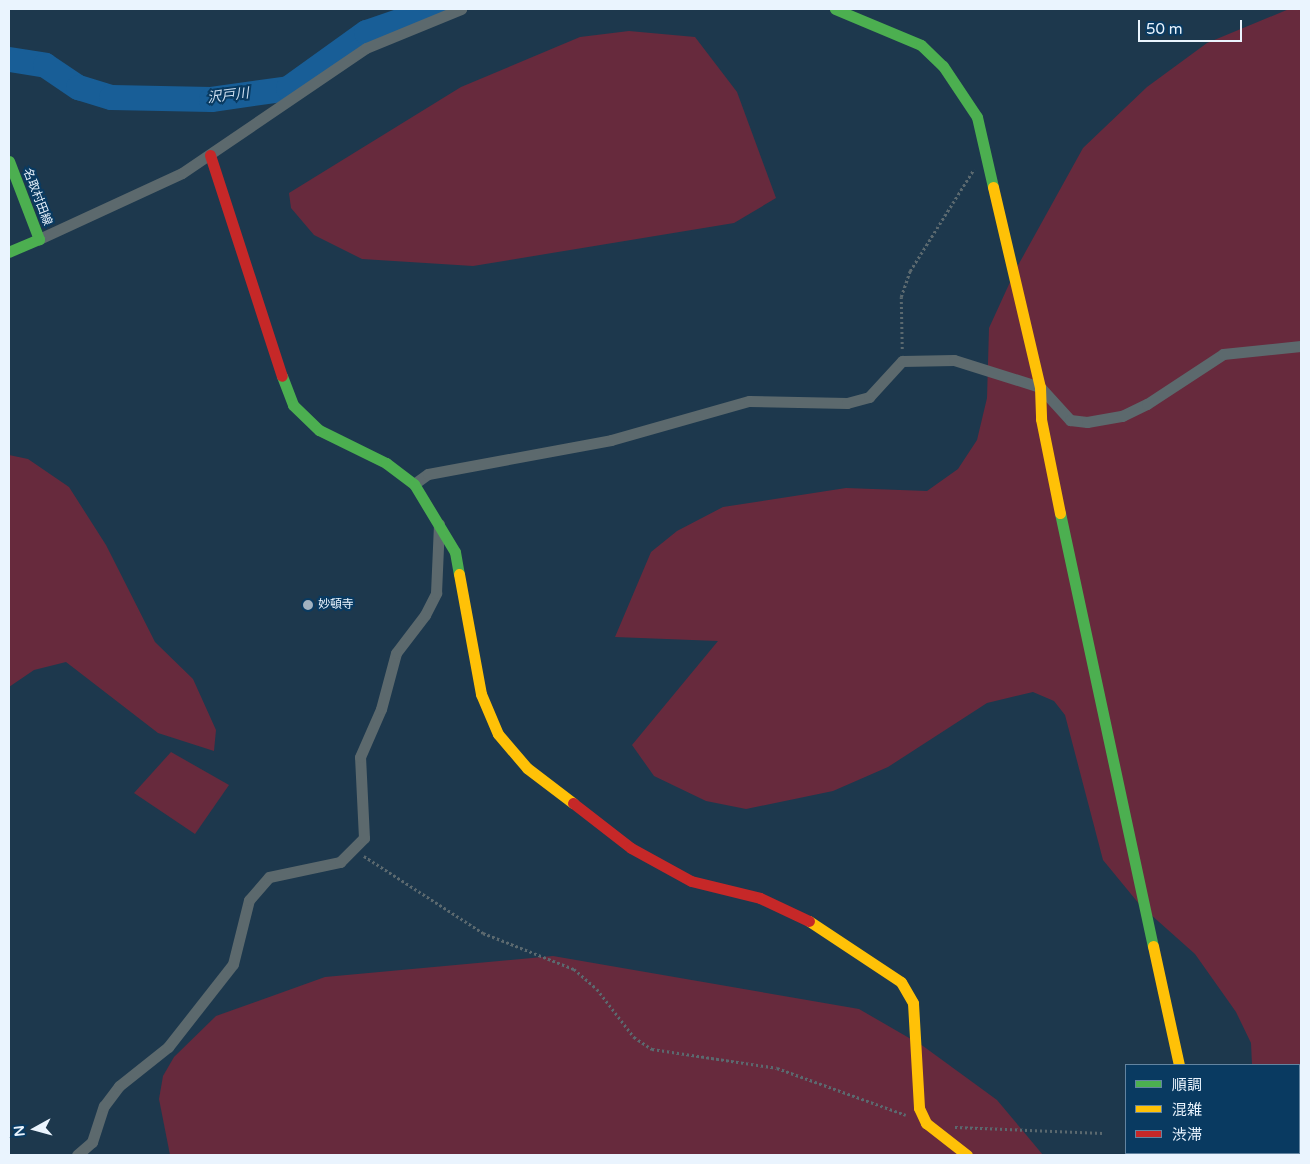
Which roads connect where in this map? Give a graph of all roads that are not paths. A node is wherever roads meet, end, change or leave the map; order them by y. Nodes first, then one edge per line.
1 (461, 9) edge
2 (835, 9) edge
3 (210, 155) junction
4 (9, 161) edge
5 (39, 240) junction
6 (9, 252) edge
7 (1301, 346) edge
8 (1040, 387) junction
9 (414, 484) junction
10 (439, 521) junction
11 (1179, 1064) edge
12 (77, 1155) edge
13 (967, 1155) edge

1 - 3 street
2 - 8 street
3 - 5 street
3 - 9 street
4 - 5 street, 名取村田線
5 - 6 street, 名取村田線
7 - 8 street
8 - 9 street
8 - 11 street
9 - 10 street
10 - 12 street
10 - 13 street

